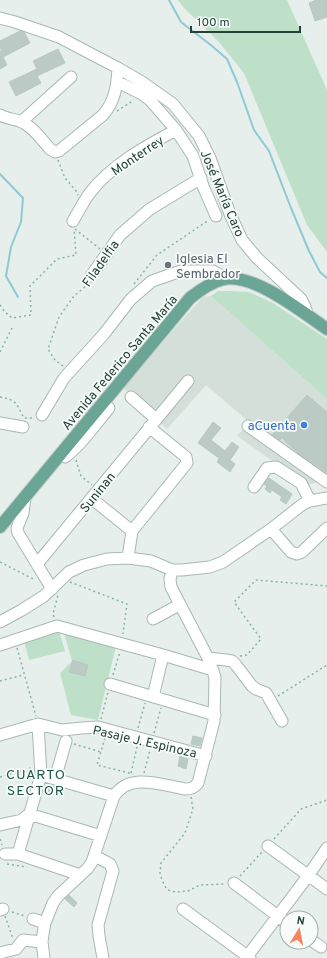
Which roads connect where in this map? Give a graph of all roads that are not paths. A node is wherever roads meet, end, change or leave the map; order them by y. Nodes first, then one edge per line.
1 (0, 18) edge
2 (118, 68) junction
3 (71, 78) dead end
4 (118, 82) junction
5 (0, 115) edge
6 (21, 122) junction
7 (176, 130) junction
8 (201, 178) junction
9 (216, 216) road end
10 (73, 221) dead end
11 (91, 276) road end
12 (226, 279) junction
13 (308, 316) junction
14 (327, 329) edge
15 (188, 381) dead end
16 (130, 397) dead end
17 (109, 408) dead end
18 (42, 415) road end
19 (0, 423) edge
20 (153, 423) junction
21 (248, 426) dead end
22 (23, 427) dead end
23 (60, 455) junction
24 (327, 482) edge
25 (254, 487) dead end
26 (95, 494) junction
27 (25, 498) junction
28 (327, 498) edge
29 (310, 501) junction
30 (0, 527) edge
31 (327, 528) edge
32 (271, 529) junction
33 (132, 531) junction
34 (128, 558) junction
35 (37, 564) junction
36 (172, 570) junction
37 (52, 588) junction
38 (180, 605) junction
39 (153, 619) dead end
40 (0, 622) edge
41 (0, 645) edge
42 (163, 655) junction
43 (208, 658) junction
44 (213, 670) junction
45 (110, 684) dead end
46 (150, 696) junction
47 (215, 715) junction
48 (282, 721) dead end
49 (38, 724) junction
50 (0, 735) edge
51 (66, 741) road end
52 (206, 756) junction
53 (41, 770) junction
54 (55, 779) junction
55 (114, 796) junction
56 (29, 814) junction
57 (0, 825) edge
58 (101, 836) junction
59 (268, 846) road end
60 (327, 848) edge
61 (18, 854) junction
62 (95, 856) junction
63 (5, 859) road end
64 (80, 875) junction
65 (308, 876) junction
66 (234, 883) road end
67 (327, 889) edge
68 (183, 909) dead end
69 (277, 916) junction
70 (32, 919) road end
71 (45, 923) junction
72 (42, 942) junction
73 (0, 953) edge
74 (248, 957) edge
75 (44, 958) edge
76 (103, 958) edge

1 - 2 street, José María Caro
2 - 4 street
2 - 13 street, José María Caro
3 - 6 street
4 - 6 street
4 - 7 street, José María Caro
5 - 6 street
7 - 8 street, José María Caro
7 - 10 street, Monterrey
8 - 9 street, José María Caro
8 - 11 street, Filadelfia
12 - 13 main road, Avenida Federico Santa María
12 - 18 street
12 - 23 main road, Avenida Federico Santa María
13 - 14 main road, Avenida Federico Santa María
15 - 20 street, Suninan
16 - 20 street
17 - 23 street
19 - 22 street
20 - 26 street, Suninan
20 - 33 street
21 - 24 street
23 - 27 main road, Avenida Federico Santa María
25 - 29 street
26 - 33 street
26 - 35 street, Suninan
27 - 30 main road, Avenida Federico Santa María
27 - 35 street
28 - 29 street
29 - 32 street
31 - 32 street
32 - 36 street
33 - 34 street
34 - 36 street
34 - 37 street
35 - 37 street
36 - 38 street
37 - 40 street
38 - 39 street
38 - 43 street
41 - 42 street
42 - 44 street
42 - 46 street
43 - 44 street
43 - 48 street
44 - 47 street
45 - 46 street
46 - 47 street
47 - 52 street
49 - 50 street
49 - 52 street, Pasaje J. Espinoza
49 - 53 street
51 - 54 street
52 - 55 street
53 - 54 street
53 - 56 street
54 - 55 street
55 - 58 street
56 - 57 street
56 - 58 street
56 - 61 street
58 - 62 street
59 - 65 street
60 - 65 street
61 - 63 street
61 - 64 street
62 - 64 street
62 - 76 street
64 - 71 street
65 - 67 street
65 - 69 street
66 - 69 street
68 - 74 street
69 - 74 street
70 - 71 street
71 - 72 street
72 - 73 street
72 - 75 street

